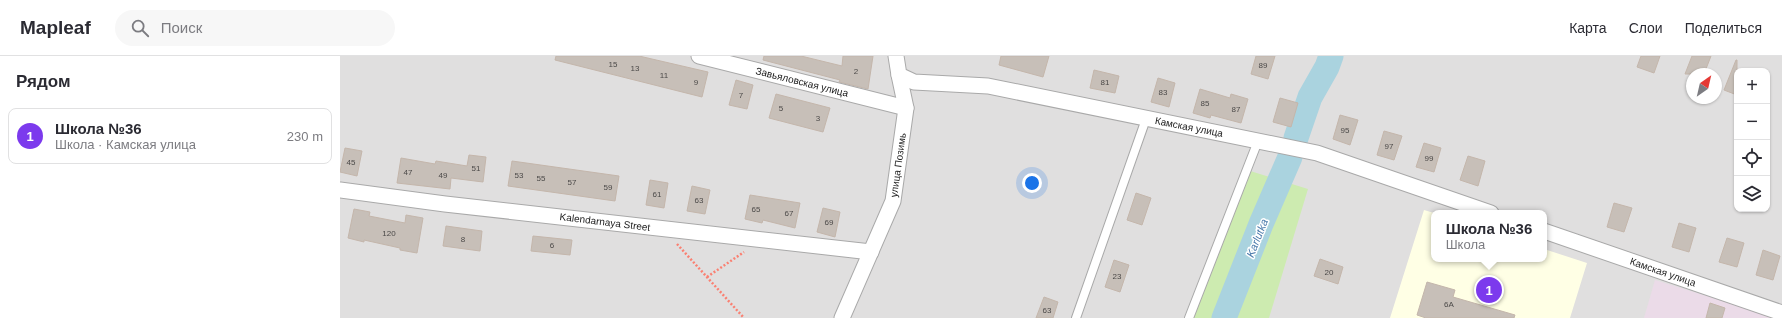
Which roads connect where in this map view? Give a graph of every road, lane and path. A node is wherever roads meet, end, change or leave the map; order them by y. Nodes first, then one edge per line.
1 (699, 56) edge
2 (896, 56) edge
3 (899, 74) junction
4 (906, 108) junction
5 (1146, 119) junction
6 (1258, 140) junction
7 (340, 190) edge
8 (1482, 210) edge
9 (663, 229) junction
10 (1547, 232) edge
11 (763, 240) junction
12 (871, 252) junction
13 (707, 277) junction
14 (1782, 313) edge
15 (744, 318) edge
16 (842, 318) edge
17 (1076, 318) edge
18 (1189, 318) edge

1 - 4 street, Завьяловская улица
2 - 3 street
3 - 4 street, улица Позимь
3 - 5 street, Камская улица
4 - 12 street, улица Позимь
5 - 6 street, Камская улица
5 - 17 lane
6 - 8 street, Камская улица
6 - 18 lane
7 - 9 street, Kalendarnaya Street
9 - 11 street, Kalendarnaya Street
9 - 13 path
10 - 14 street, Камская улица
11 - 12 street, Kalendarnaya Street
11 - 13 path
12 - 16 street, улица Позимь
13 - 15 path

